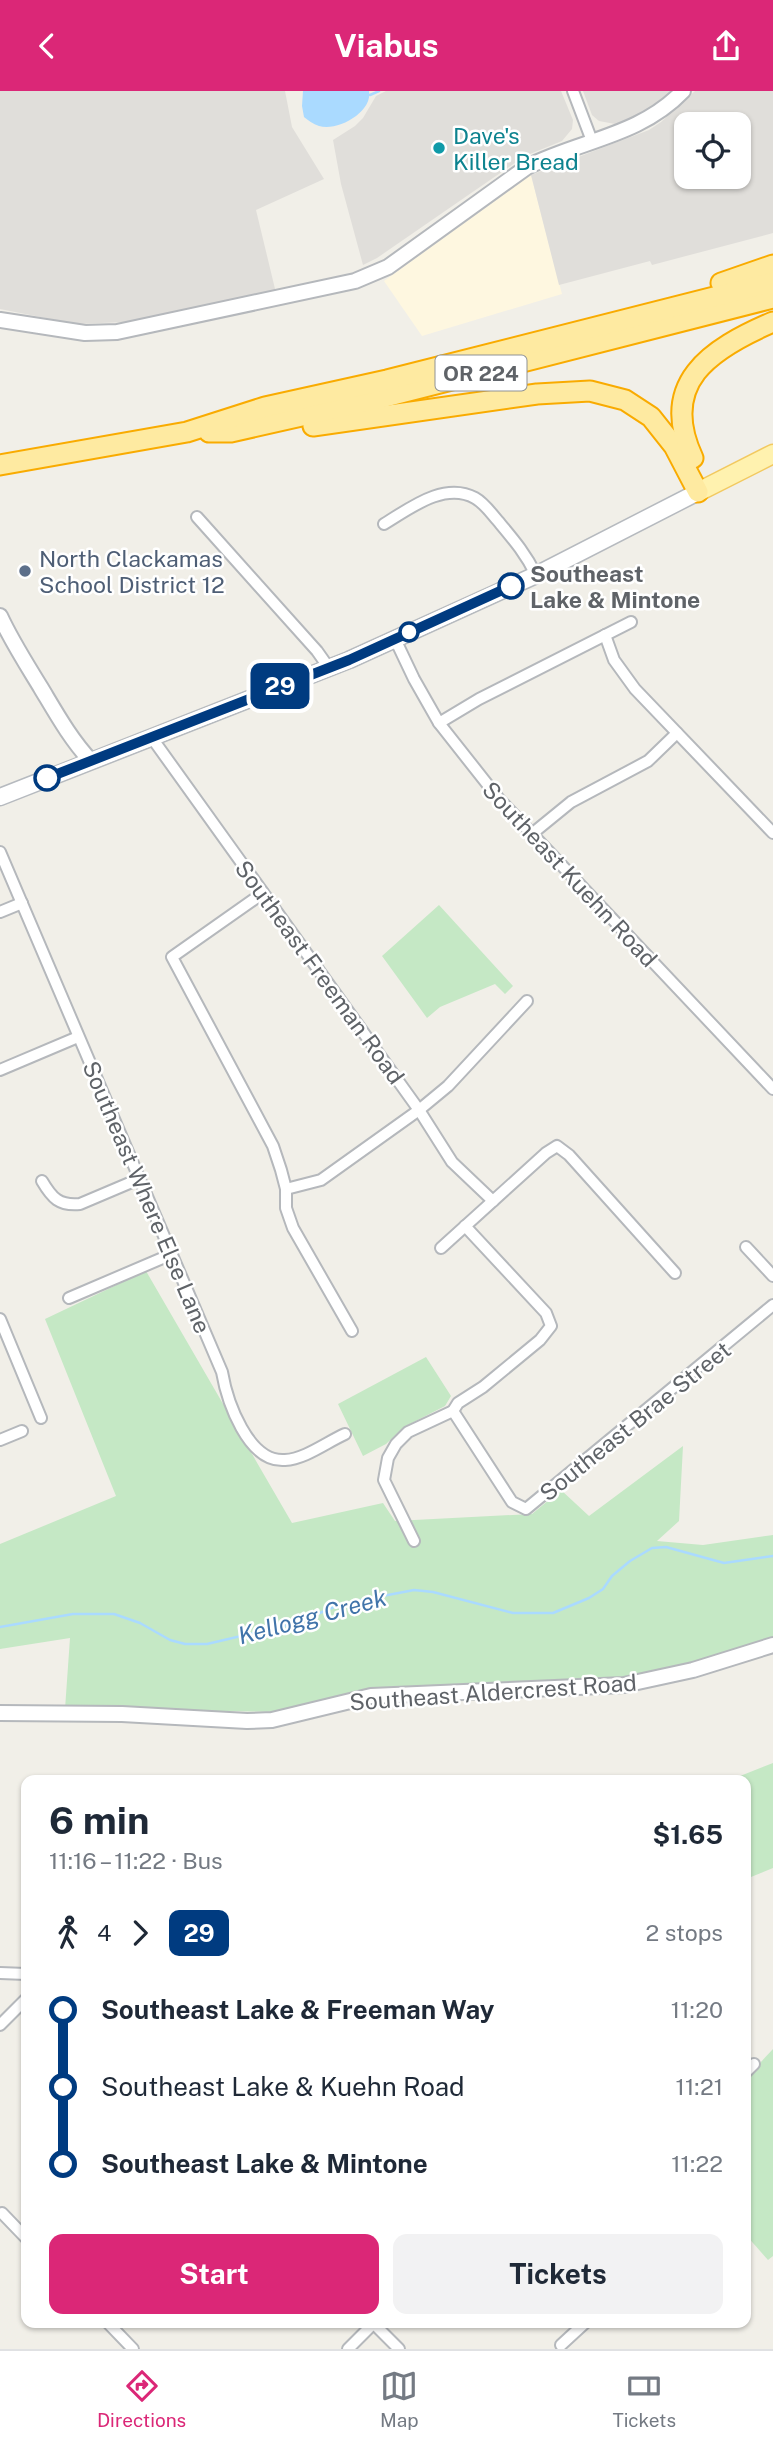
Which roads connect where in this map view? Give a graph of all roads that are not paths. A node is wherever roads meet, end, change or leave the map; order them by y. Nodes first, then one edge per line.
1 (573, 91) edge
2 (683, 91) edge
3 (592, 141) junction
4 (773, 264) edge
5 (773, 282) edge
6 (773, 298) edge
7 (0, 320) edge
8 (773, 322) edge
9 (608, 323) junction
10 (187, 432) junction
11 (231, 432) junction
12 (773, 454) edge
13 (0, 465) edge
14 (703, 490) junction
15 (197, 517) dead end
16 (384, 524) dead end
17 (536, 575) junction
18 (0, 616) edge
19 (631, 622) dead end
20 (605, 635) junction
21 (395, 639) junction
22 (329, 668) junction
23 (439, 723) junction
24 (677, 733) junction
25 (152, 738) junction
26 (91, 761) junction
27 (0, 797) edge
28 (533, 833) junction
29 (773, 833) edge
30 (0, 852) edge
31 (263, 893) junction
32 (22, 903) junction
33 (0, 912) edge
34 (527, 1001) dead end
35 (78, 1037) junction
36 (0, 1070) edge
37 (773, 1089) edge
38 (419, 1110) junction
39 (139, 1179) junction
40 (42, 1181) dead end
41 (286, 1189) junction
42 (493, 1201) junction
43 (465, 1226) junction
44 (746, 1247) dead end
45 (441, 1248) dead end
46 (172, 1254) junction
47 (675, 1272) dead end
48 (773, 1276) edge
49 (69, 1298) dead end
50 (773, 1305) edge
51 (0, 1319) edge
52 (352, 1331) dead end
53 (453, 1411) junction
54 (41, 1419) dead end
55 (22, 1431) dead end
56 (345, 1433) dead end
57 (0, 1440) edge
58 (414, 1541) dead end
59 (773, 1646) edge
60 (0, 1713) edge
61 (0, 1973) edge
62 (21, 1974) edge
63 (21, 2004) edge
64 (0, 2025) edge
65 (754, 2064) dead end
66 (751, 2067) edge
67 (2, 2213) dead end
68 (21, 2233) edge
69 (113, 2328) edge
70 (369, 2328) edge
71 (379, 2328) edge
72 (579, 2328) edge
73 (561, 2345) dead end
74 (133, 2349) edge
75 (348, 2349) edge
76 (399, 2349) edge

1 - 3 street
2 - 3 street
3 - 7 street
4 - 9 highway
5 - 9 highway, OR 224
6 - 11 highway, OR 224
8 - 14 highway
9 - 10 highway, OR 224
10 - 11 highway, OR 224
10 - 13 highway, OR 224
11 - 14 highway
12 - 14 main road
14 - 17 main road
15 - 22 street
16 - 17 street
17 - 21 main road
18 - 26 street
19 - 20 street
20 - 23 street
20 - 24 street
21 - 22 main road
21 - 23 street, Southeast Kuehn Road
22 - 25 main road
23 - 28 street, Southeast Kuehn Road
24 - 28 street
24 - 29 street
25 - 26 main road
25 - 31 street, Southeast Freeman Road
26 - 27 main road
28 - 37 street, Southeast Kuehn Road
30 - 32 street, Southeast Where Else Lane
31 - 38 street, Southeast Freeman Road
31 - 41 street
32 - 33 street
32 - 35 street, Southeast Where Else Lane
34 - 38 street
35 - 36 street
35 - 39 street, Southeast Where Else Lane
38 - 41 street
38 - 42 street, Southeast Freeman Road
39 - 40 street
39 - 46 street, Southeast Where Else Lane
41 - 52 street
42 - 43 street
42 - 47 street
43 - 45 street
43 - 53 street
44 - 48 street
46 - 49 street
46 - 56 street, Southeast Where Else Lane
50 - 53 street, Southeast Brae Street
51 - 54 street
53 - 58 street
55 - 57 street
59 - 60 street, Southeast Aldercrest Road
61 - 62 street
63 - 64 street
65 - 66 street
67 - 68 street
69 - 74 street
70 - 75 street
71 - 76 street
72 - 73 street

